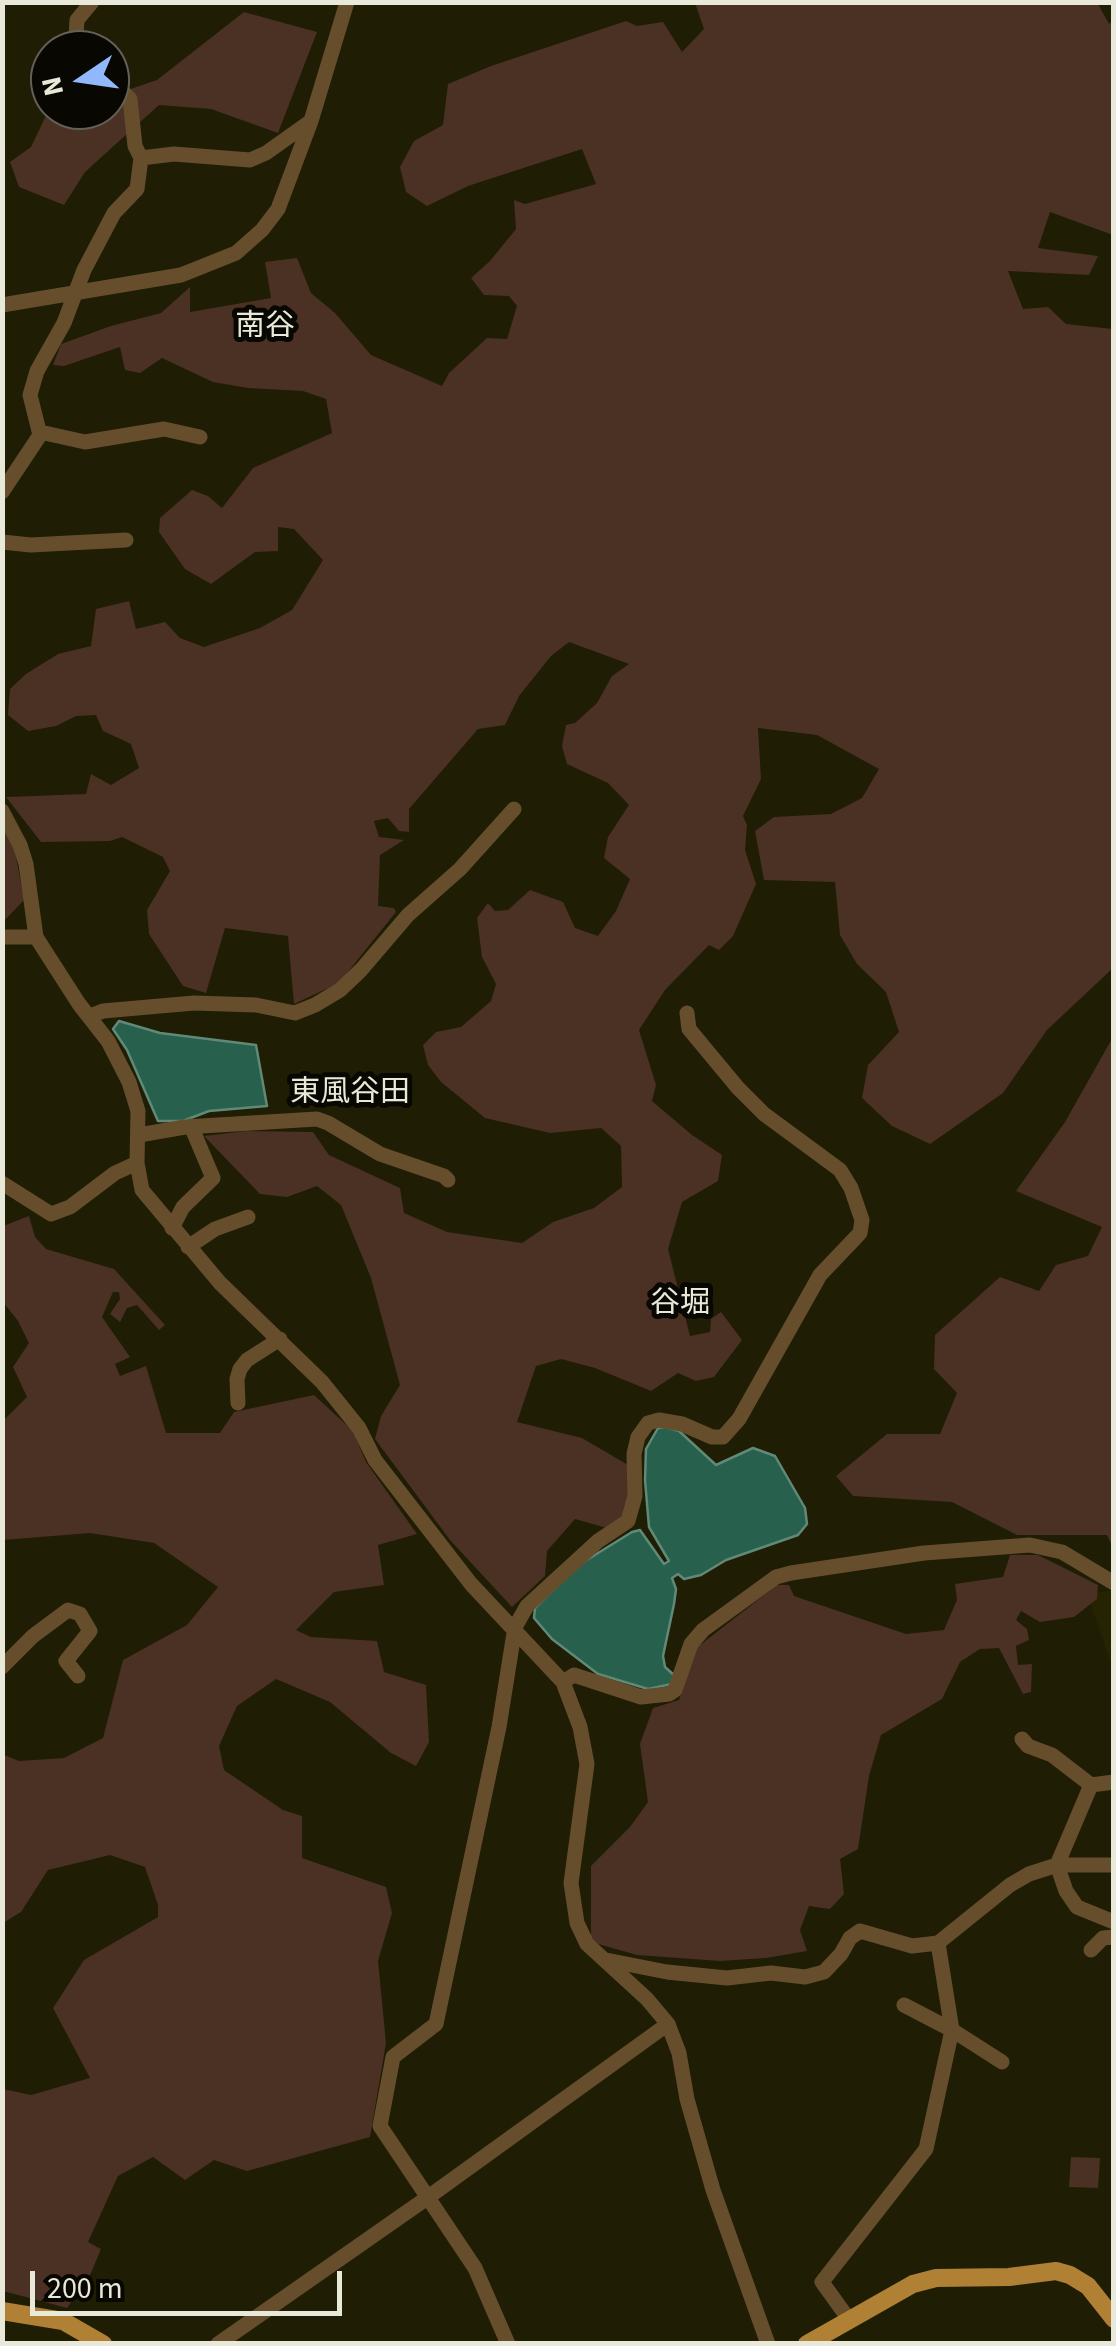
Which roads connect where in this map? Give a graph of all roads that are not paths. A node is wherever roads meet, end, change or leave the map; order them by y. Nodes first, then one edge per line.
1 (92, 2) edge
2 (347, 2) edge
3 (76, 30) edge
4 (130, 100) edge
5 (311, 121) junction
6 (141, 158) junction
7 (75, 292) junction
8 (2, 305) edge
9 (40, 432) junction
10 (200, 437) dead end
11 (2, 492) edge
12 (126, 540) dead end
13 (2, 542) edge
14 (514, 809) dead end
15 (2, 811) edge
16 (2, 937) edge
17 (36, 937) junction
18 (688, 1014) dead end
19 (90, 1016) junction
20 (191, 1126) junction
21 (139, 1135) junction
22 (136, 1164) junction
23 (448, 1180) dead end
24 (2, 1184) edge
25 (248, 1217) dead end
26 (172, 1228) junction
27 (188, 1247) junction
28 (280, 1338) junction
29 (238, 1403) dead end
30 (1114, 1583) edge
31 (515, 1628) junction
32 (2, 1667) edge
33 (78, 1676) dead end
34 (563, 1682) junction
35 (1022, 1738) dead end
36 (1114, 1782) edge
37 (1091, 1784) junction
38 (1057, 1865) junction
39 (1114, 1866) edge
40 (1114, 1922) edge
41 (1114, 1938) edge
42 (938, 1944) junction
43 (1091, 1950) dead end
44 (604, 1960) junction
45 (904, 2004) dead end
46 (668, 2024) junction
47 (952, 2030) junction
48 (1002, 2062) dead end
49 (427, 2198) junction
50 (2, 2312) edge
51 (1114, 2320) edge
52 (850, 2321) junction
53 (95, 2342) edge
54 (218, 2344) edge
55 (508, 2344) edge
56 (768, 2344) edge
57 (807, 2344) edge

1 - 3 street
2 - 5 street
4 - 6 street
5 - 6 street
5 - 7 street
6 - 7 street
7 - 8 street
7 - 9 street
9 - 10 street
9 - 11 street
12 - 13 street
14 - 19 street
15 - 17 street
16 - 17 street
17 - 19 street
18 - 31 street
19 - 21 street
20 - 21 street
20 - 23 street
20 - 26 street
21 - 22 street
22 - 24 street
22 - 26 street
25 - 27 street
26 - 27 street
27 - 28 street
28 - 29 street
28 - 31 street
30 - 34 street
31 - 34 street
31 - 49 street
32 - 33 street
34 - 44 street
35 - 37 street
36 - 37 street
37 - 38 street
38 - 39 street
38 - 40 street
38 - 42 street
41 - 43 street
42 - 44 street
42 - 47 street
44 - 46 street
45 - 47 street
46 - 49 street
46 - 56 street
47 - 48 street
47 - 52 street
49 - 54 street
49 - 55 street
50 - 53 main road
51 - 52 main road
52 - 57 main road

